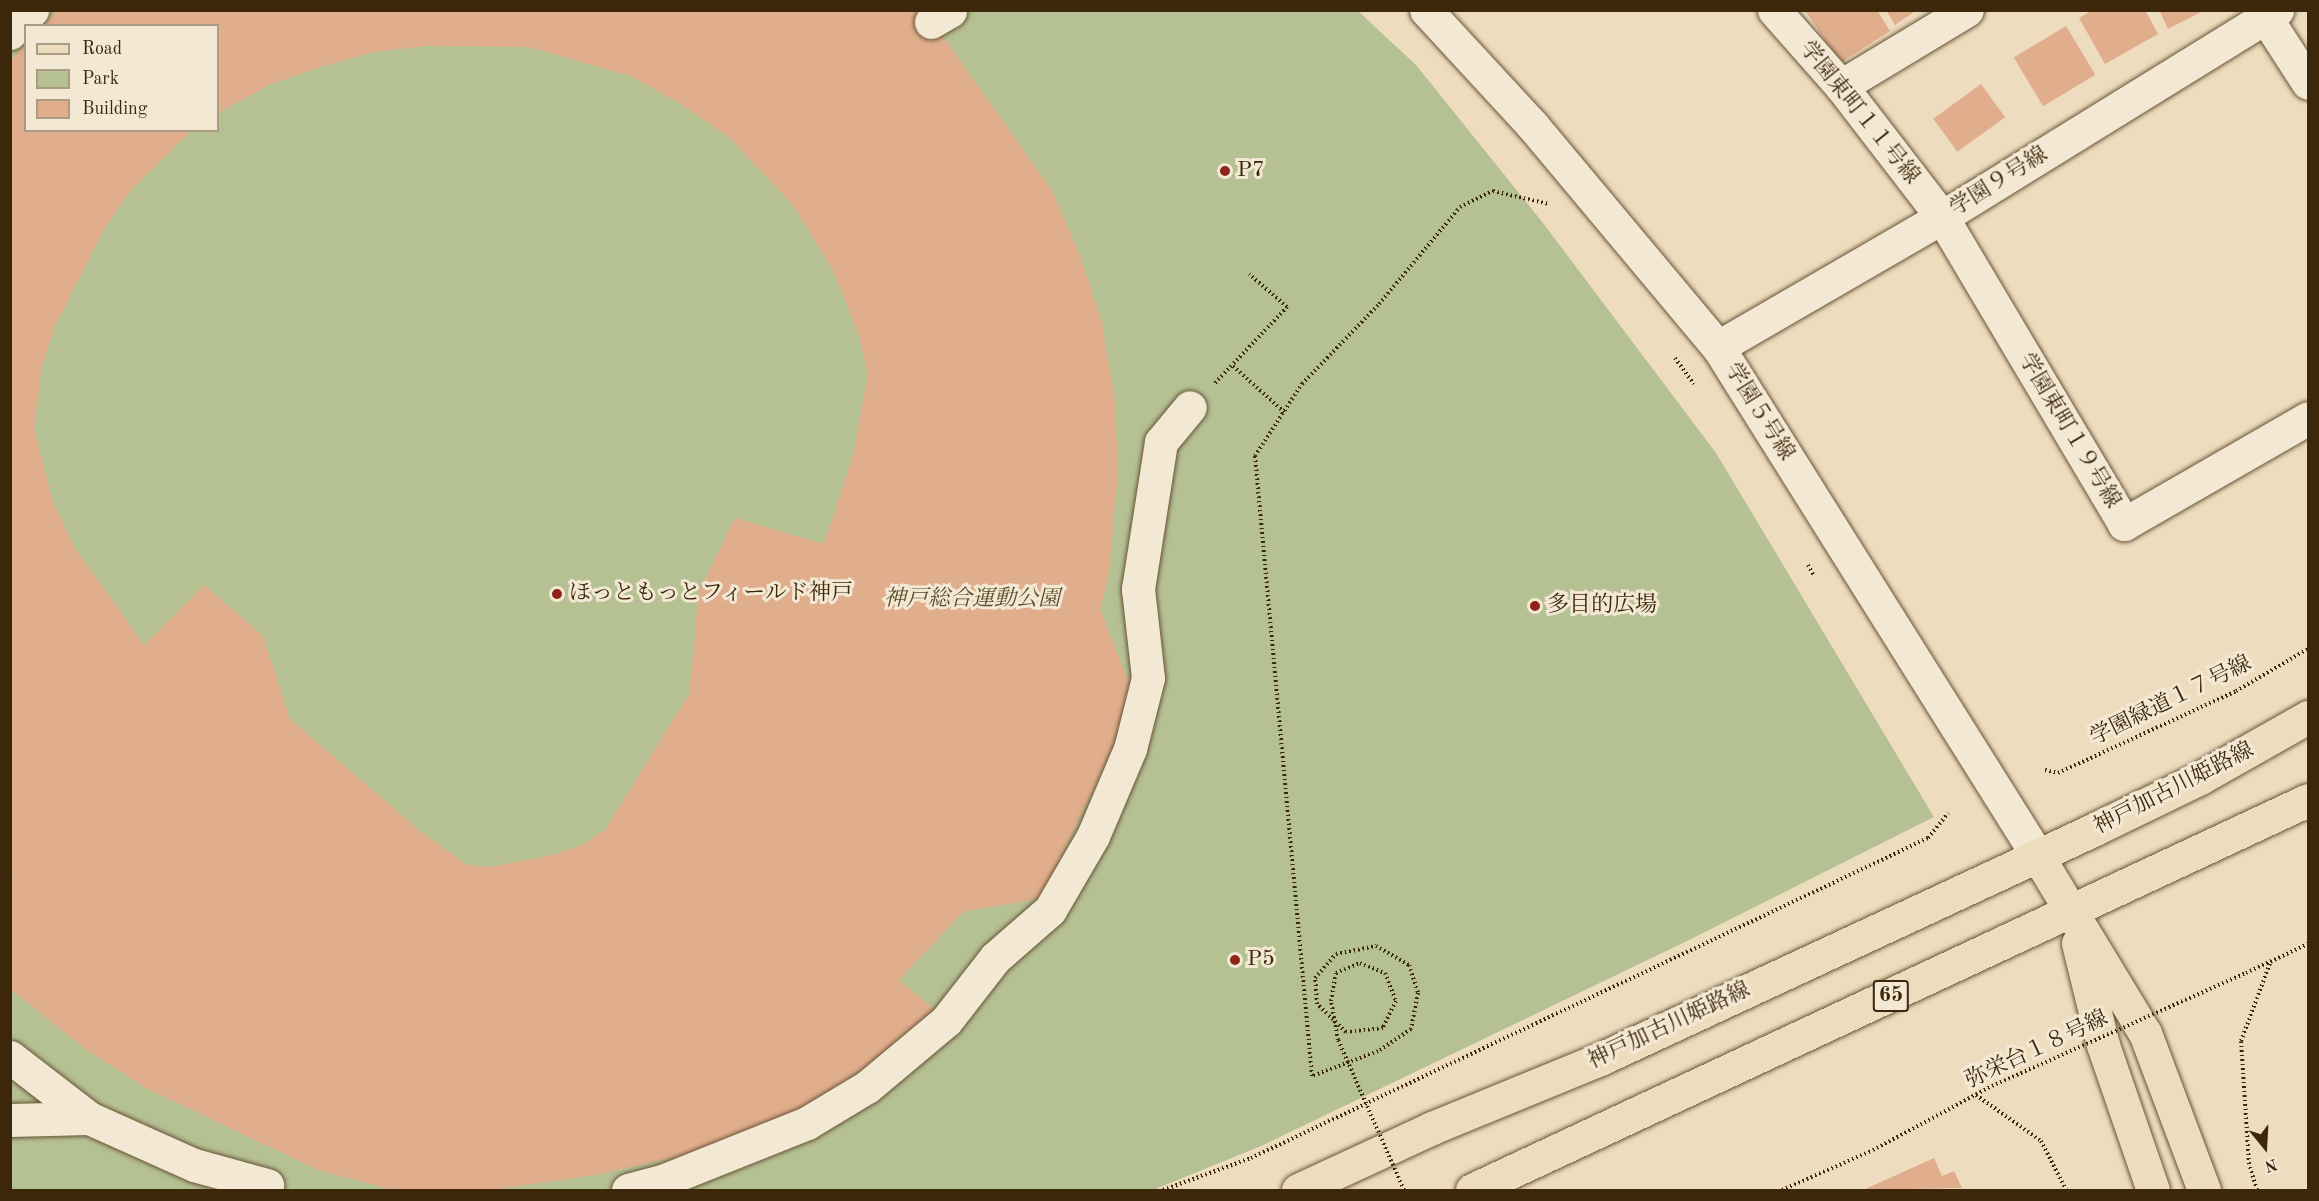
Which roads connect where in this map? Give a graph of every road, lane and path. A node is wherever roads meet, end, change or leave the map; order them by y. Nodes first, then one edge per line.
1 (32, 10) edge
2 (1426, 10) edge
3 (1774, 10) edge
4 (1967, 10) edge
5 (2271, 14) edge
6 (10, 33) edge
7 (2308, 83) edge
8 (1841, 86) junction
9 (1561, 207) dead end
10 (1942, 217) junction
11 (1249, 274) dead end
12 (1718, 347) junction
13 (1674, 356) dead end
14 (1233, 366) junction
15 (1701, 393) dead end
16 (1190, 407) joint
17 (1284, 412) junction
18 (2308, 418) edge
19 (1803, 556) dead end
20 (1814, 576) dead end
21 (2308, 649) edge
22 (2308, 717) edge
23 (2045, 771) dead end
24 (2308, 800) edge
25 (1948, 813) dead end
26 (2037, 855) junction
27 (2071, 912) junction
28 (2308, 944) edge
29 (2270, 963) junction
30 (10, 1057) edge
31 (1976, 1095) junction
32 (89, 1118) junction
33 (10, 1120) edge
34 (274, 1189) edge
35 (628, 1191) edge
36 (1163, 1191) edge
37 (1298, 1191) edge
38 (1404, 1191) edge
39 (1472, 1191) edge
40 (1782, 1191) edge
41 (2066, 1191) edge
42 (2153, 1191) edge
43 (2204, 1191) edge
44 (2257, 1191) edge

1 - 6 street
2 - 12 street, 学園５号線
3 - 8 street, 学園東町１１号線
4 - 8 street
5 - 7 street
5 - 10 street, 学園９号線
8 - 10 street, 学園東町１１号線
9 - 17 path
10 - 12 street, 学園９号線
10 - 18 street, 学園東町１９号線
11 - 14 path
12 - 26 street, 学園５号線
13 - 15 path
14 - 16 path
14 - 17 path
16 - 35 street
17 - 38 path, bridge
19 - 20 path
21 - 23 path, 学園緑道１７号線
22 - 26 main road, 神戸加古川姫路線
24 - 27 main road, 65
25 - 36 path
26 - 27 main road
26 - 37 main road, 神戸加古川姫路線
27 - 39 main road, 65
27 - 42 main road
27 - 43 main road
28 - 29 path, 弥栄台１８号線
29 - 31 path, 弥栄台１８号線, bridge
29 - 44 path
30 - 32 street
31 - 40 path, 弥栄台１８号線
31 - 41 path
32 - 33 street
32 - 34 street

